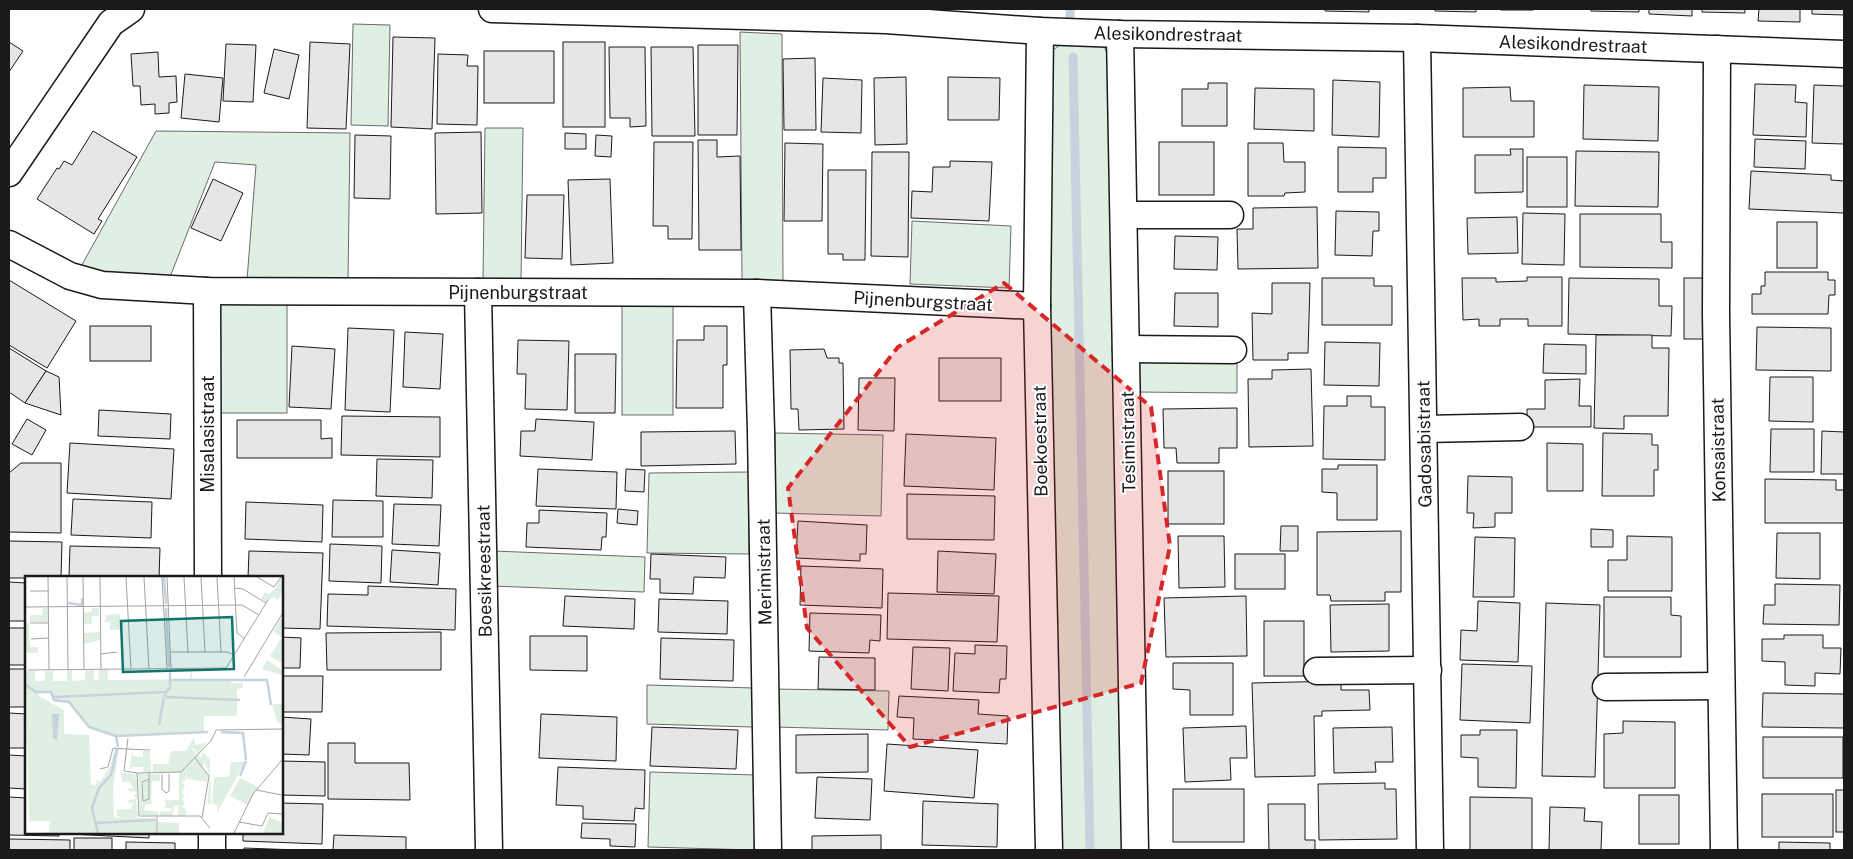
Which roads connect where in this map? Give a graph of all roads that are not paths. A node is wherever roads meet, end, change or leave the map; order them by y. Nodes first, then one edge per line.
1 (131, 9) edge
2 (492, 9) edge
3 (1040, 31) junction
4 (1120, 34) junction
5 (1417, 38) junction
6 (1717, 49) junction
7 (1844, 54) edge
8 (9, 173) edge
9 (1230, 215) dead end
10 (1124, 216) junction
11 (9, 244) edge
12 (207, 291) junction
13 (478, 292) junction
14 (757, 293) junction
15 (1037, 306) junction
16 (1126, 349) junction
17 (1233, 350) dead end
18 (1520, 427) dead end
19 (1424, 429) junction
20 (208, 576) edge
21 (1428, 670) junction
22 (1317, 671) dead end
23 (1721, 686) junction
24 (1606, 687) dead end
25 (212, 834) edge
26 (212, 850) edge
27 (489, 850) edge
28 (768, 850) edge
29 (1049, 850) edge
30 (1135, 850) edge
31 (1430, 850) edge
32 (1724, 850) edge

1 - 8 street
2 - 3 street, Alesikondrestraat
3 - 4 street, Alesikondrestraat
3 - 15 street, Boekoestraat
4 - 5 street, Alesikondrestraat
4 - 10 street, Tesimistraat
5 - 6 street, Alesikondrestraat
5 - 19 street, Gadosabistraat
6 - 7 street, Alesikondrestraat
6 - 23 street, Konsaistraat
9 - 10 street
10 - 16 street, Tesimistraat
11 - 12 street, Pijnenburgstraat
12 - 13 street, Pijnenburgstraat
12 - 20 street, Misalasistraat
13 - 14 street, Pijnenburgstraat
13 - 27 street, Boesikreestraat
14 - 15 street, Pijnenburgstraat
14 - 28 street, Merimistraat
15 - 29 street, Boekoestraat
16 - 17 street
16 - 30 street, Tesimistraat
18 - 19 street
19 - 21 street, Gadosabistraat
21 - 22 street
21 - 31 street, Gadosabistraat
23 - 24 street
23 - 32 street, Konsaistraat
25 - 26 street

